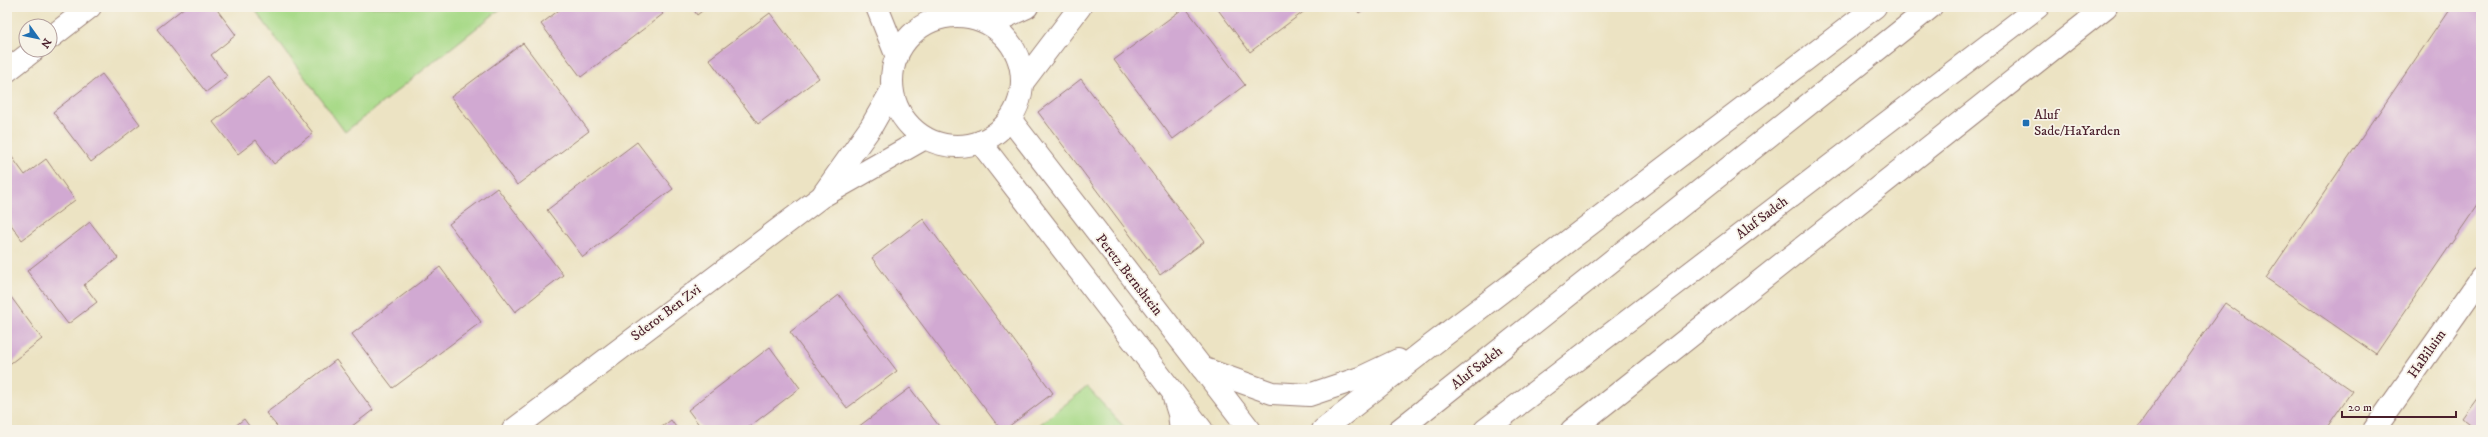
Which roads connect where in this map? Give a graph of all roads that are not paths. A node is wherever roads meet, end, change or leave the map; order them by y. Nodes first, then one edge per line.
1 (90, 7) edge
2 (877, 7) edge
3 (1027, 7) edge
4 (1080, 7) edge
5 (1875, 7) edge
6 (1931, 7) edge
7 (2038, 7) edge
8 (2106, 7) edge
9 (954, 11) edge
10 (990, 24) junction
11 (58, 32) edge
12 (897, 57) junction
13 (24, 58) edge
14 (7, 71) edge
15 (1023, 82) junction
16 (892, 90) junction
17 (1010, 119) junction
18 (925, 138) junction
19 (980, 142) junction
20 (822, 197) junction
21 (2481, 278) edge
22 (1429, 347) junction
23 (1201, 368) junction
24 (1169, 384) junction
25 (513, 430) edge
26 (1181, 430) edge
27 (1202, 430) edge
28 (1250, 430) edge
29 (1323, 430) edge
30 (1399, 430) edge
31 (1485, 430) edge
32 (1572, 430) edge
33 (2374, 430) edge

1 - 11 main road
2 - 12 main road
3 - 10 main road
4 - 15 main road
5 - 22 main road
6 - 30 main road, Aluf Sadeh
7 - 31 main road, Aluf Sadeh
8 - 32 main road
9 - 10 main road
9 - 12 main road
10 - 15 main road
12 - 16 main road
13 - 14 main road
15 - 17 main road
16 - 18 main road
16 - 20 main road, Sderot Ben Zvi
17 - 19 main road
17 - 23 main road, Peretz Bernshtein
18 - 19 main road
18 - 20 main road, Sderot Ben Zvi
19 - 24 main road
20 - 25 main road, Sderot Ben Zvi
21 - 33 main road, HaBiluim
22 - 23 main road
22 - 29 main road
23 - 28 main road, Peretz Bernshtein
24 - 26 main road
24 - 27 main road

